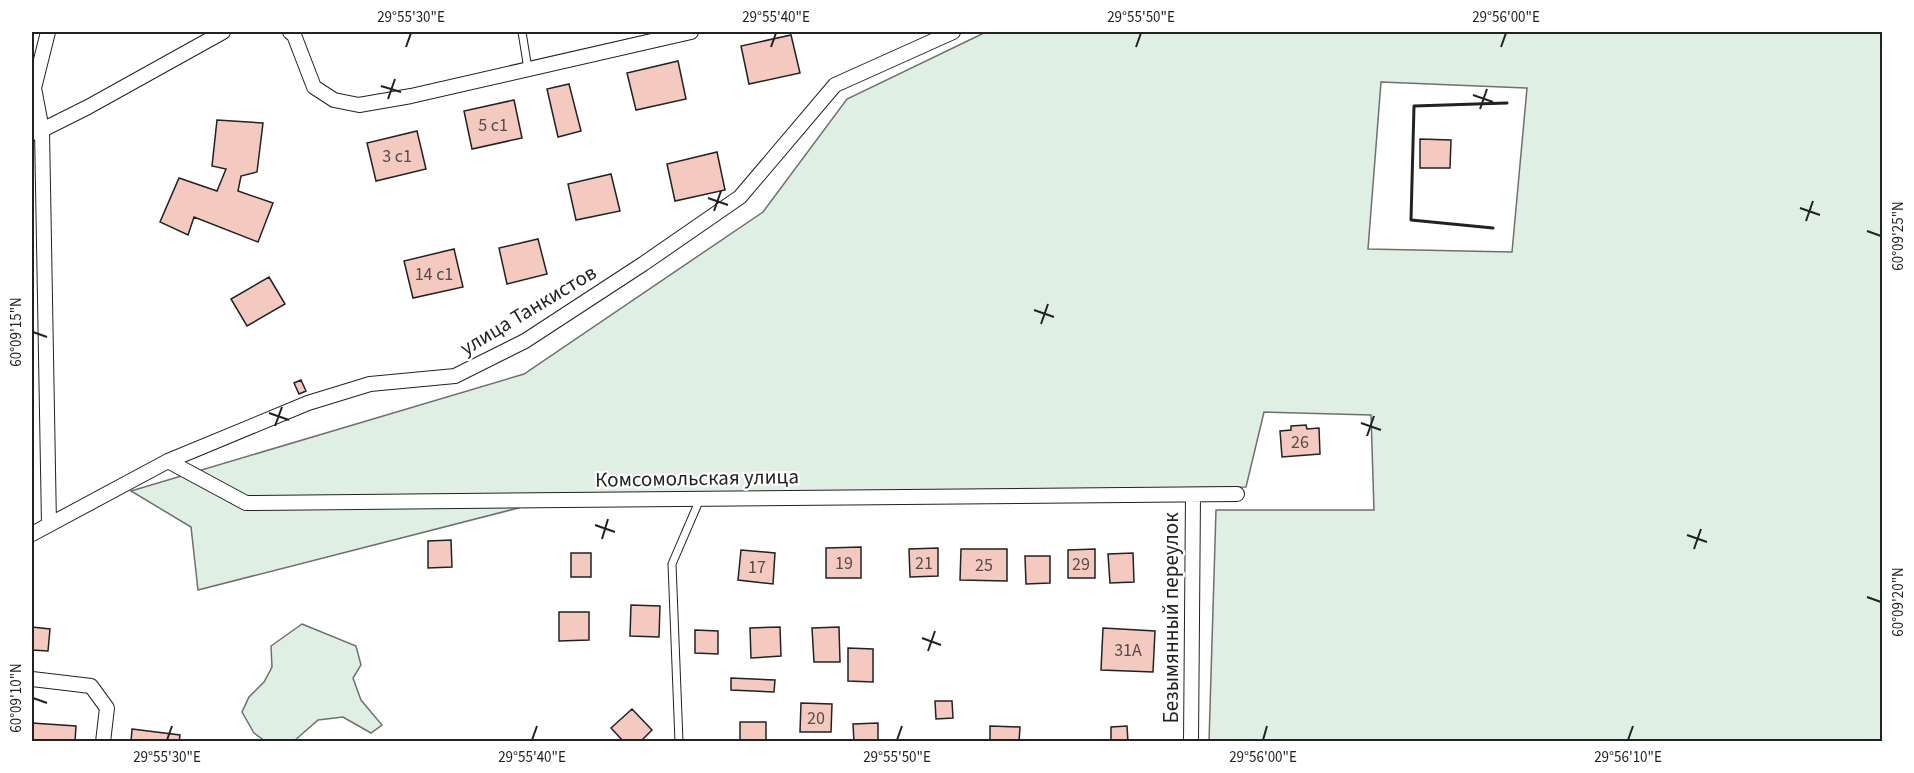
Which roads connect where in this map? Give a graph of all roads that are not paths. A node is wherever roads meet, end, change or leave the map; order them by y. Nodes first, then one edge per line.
1 (48, 32) edge
2 (223, 32) edge
3 (290, 32) edge
4 (522, 32) edge
5 (691, 32) edge
6 (953, 32) edge
7 (528, 69) junction
8 (37, 132) edge
9 (168, 461) junction
10 (1237, 494) dead end
11 (1193, 495) junction
12 (700, 499) junction
13 (49, 525) junction
14 (32, 534) edge
15 (32, 679) edge
16 (103, 741) edge
17 (679, 741) edge
18 (1191, 741) edge

1 - 8 street
2 - 8 street
3 - 7 street
4 - 7 lane
5 - 7 street
6 - 9 street, улица Танкистов
8 - 13 street
9 - 12 street, Комсомольская улица
9 - 13 street, улица Танкистов
10 - 11 street, Комсомольская улица
11 - 12 street, Комсомольская улица
11 - 18 street, Безымянный переулок
12 - 17 lane
13 - 14 street, улица Танкистов
15 - 16 street

